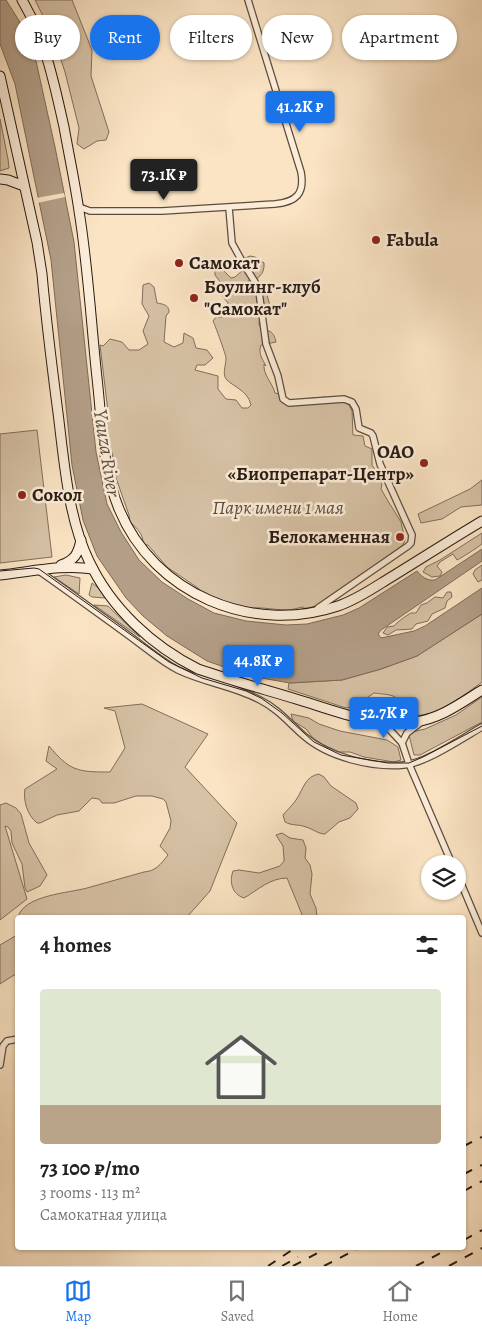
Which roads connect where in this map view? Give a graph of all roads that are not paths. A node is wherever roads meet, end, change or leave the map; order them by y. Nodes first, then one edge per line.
1 (22, 0) edge
2 (248, 0) edge
3 (0, 76) edge
4 (19, 166) junction
5 (1, 179) edge
6 (24, 186) junction
7 (79, 206) junction
8 (229, 208) junction
9 (90, 211) junction
10 (81, 220) junction
11 (482, 522) edge
12 (81, 540) junction
13 (52, 569) junction
14 (93, 569) junction
15 (39, 571) junction
16 (0, 575) edge
17 (350, 587) junction
18 (358, 597) junction
19 (309, 613) junction
20 (482, 690) edge
21 (425, 720) junction
22 (378, 722) junction
23 (482, 727) edge
24 (402, 743) junction
25 (409, 764) junction
26 (448, 855) edge
27 (466, 895) edge
28 (482, 933) edge
29 (15, 1040) edge
30 (0, 1065) edge

1 - 7 main road
2 - 8 street
3 - 4 main road
4 - 5 main road
4 - 6 main road
5 - 6 main road
6 - 12 main road
7 - 9 street
7 - 10 main road
8 - 9 street
8 - 17 street
9 - 10 street
10 - 19 main road
11 - 18 main road
12 - 13 main road
12 - 14 main road
13 - 14 main road
13 - 15 main road
14 - 22 main road
15 - 16 main road
15 - 25 street
17 - 18 street
17 - 19 street
18 - 19 main road
20 - 21 main road
21 - 22 main road
21 - 24 street
22 - 24 street
23 - 25 street
24 - 25 street
25 - 26 street
27 - 28 street
29 - 30 street

